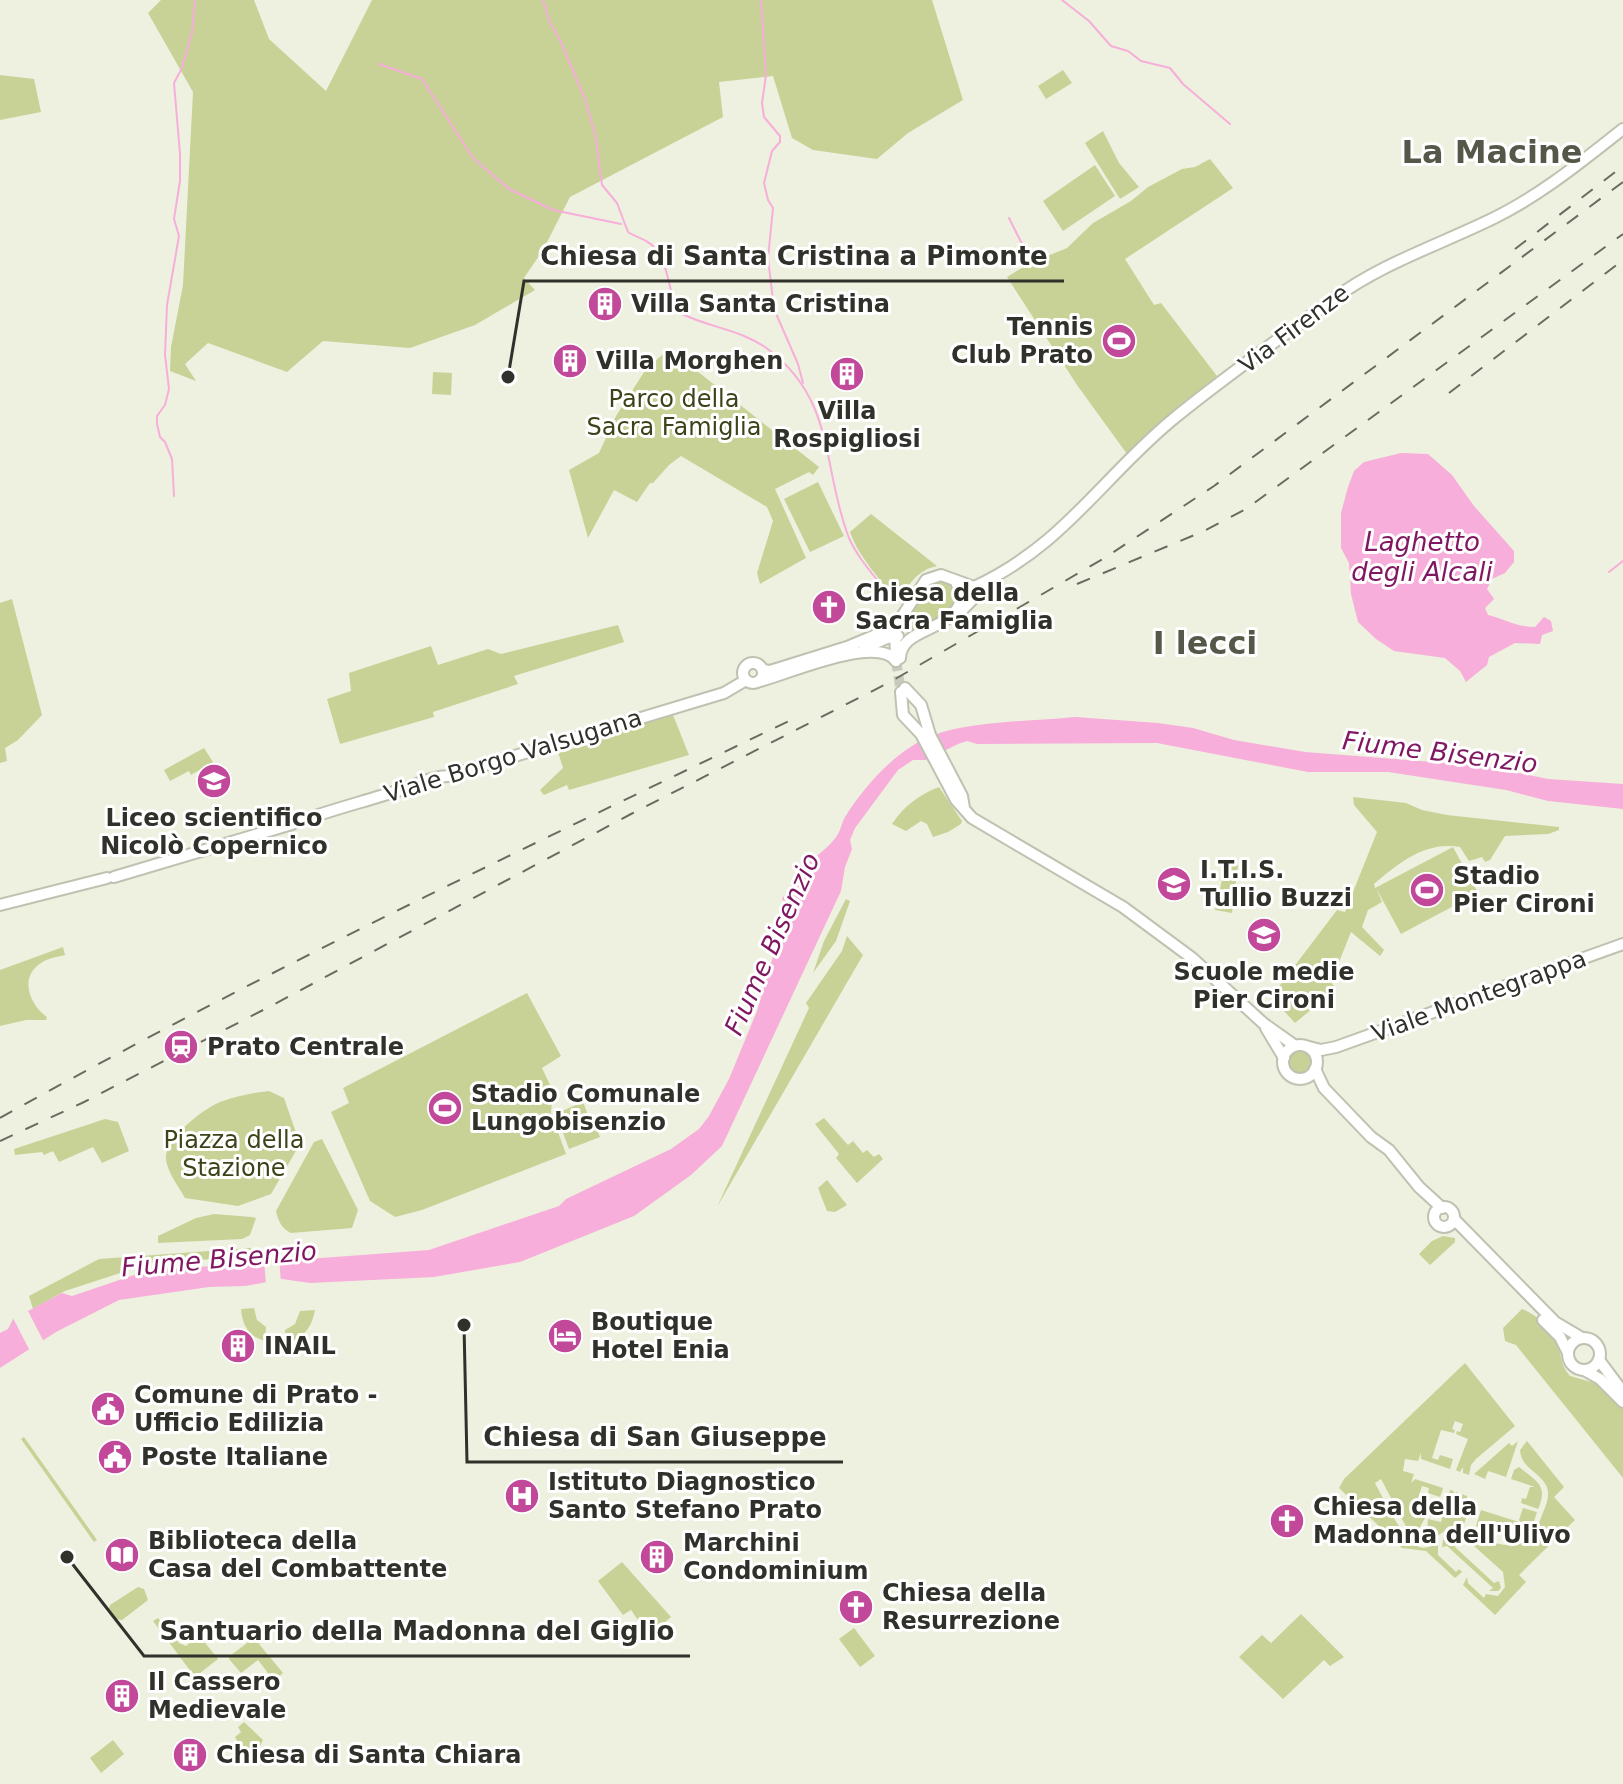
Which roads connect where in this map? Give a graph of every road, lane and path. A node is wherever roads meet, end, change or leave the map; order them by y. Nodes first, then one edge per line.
1 (1623, 129) edge
2 (997, 576) junction
3 (956, 582) junction
4 (948, 621) junction
5 (894, 632) junction
6 (917, 634) junction
7 (860, 651) junction
8 (898, 659) junction
9 (745, 676) junction
10 (761, 676) junction
11 (924, 714) junction
12 (914, 724) junction
13 (925, 733) junction
14 (0, 905) edge
15 (1623, 944) edge
16 (1263, 1023) junction
17 (1294, 1045) junction
18 (1309, 1047) junction
19 (1336, 1047) junction
20 (1284, 1058) junction
21 (1316, 1065) junction
22 (1305, 1078) junction
23 (1324, 1088) junction
24 (1438, 1211) junction
25 (1452, 1222) junction
26 (1582, 1338) junction
27 (1568, 1353) junction
28 (1599, 1360) junction
29 (1584, 1370) junction
30 (1623, 1392) edge
31 (1623, 1402) edge

1 - 2 main road, Via Firenze
2 - 3 main road
2 - 4 main road
3 - 4 main road
3 - 5 main road
4 - 6 main road
5 - 6 main road
5 - 7 main road, Viale Borgo Valsugana
5 - 8 main road
5 - 10 main road, Viale Borgo Valsugana
6 - 8 main road
7 - 8 main road
7 - 10 main road, Viale Borgo Valsugana
9 - 10 main road, Viale Borgo Valsugana
9 - 10 main road, Viale Borgo Valsugana
9 - 14 main road, Viale Borgo Valsugana
11 - 12 main road
11 - 12 main road
11 - 13 main road
12 - 13 main road
13 - 16 main road
15 - 19 main road, Viale Montegrappa
16 - 17 main road
16 - 20 main road
17 - 18 main road
17 - 20 main road
18 - 19 main road
18 - 21 main road
19 - 21 main road
20 - 22 main road
21 - 22 main road
21 - 23 main road
22 - 23 main road
23 - 24 main road
24 - 25 main road
24 - 25 main road
25 - 26 main road
25 - 27 main road
26 - 27 main road
26 - 28 main road
27 - 29 main road
28 - 29 main road
28 - 30 main road
29 - 31 main road

